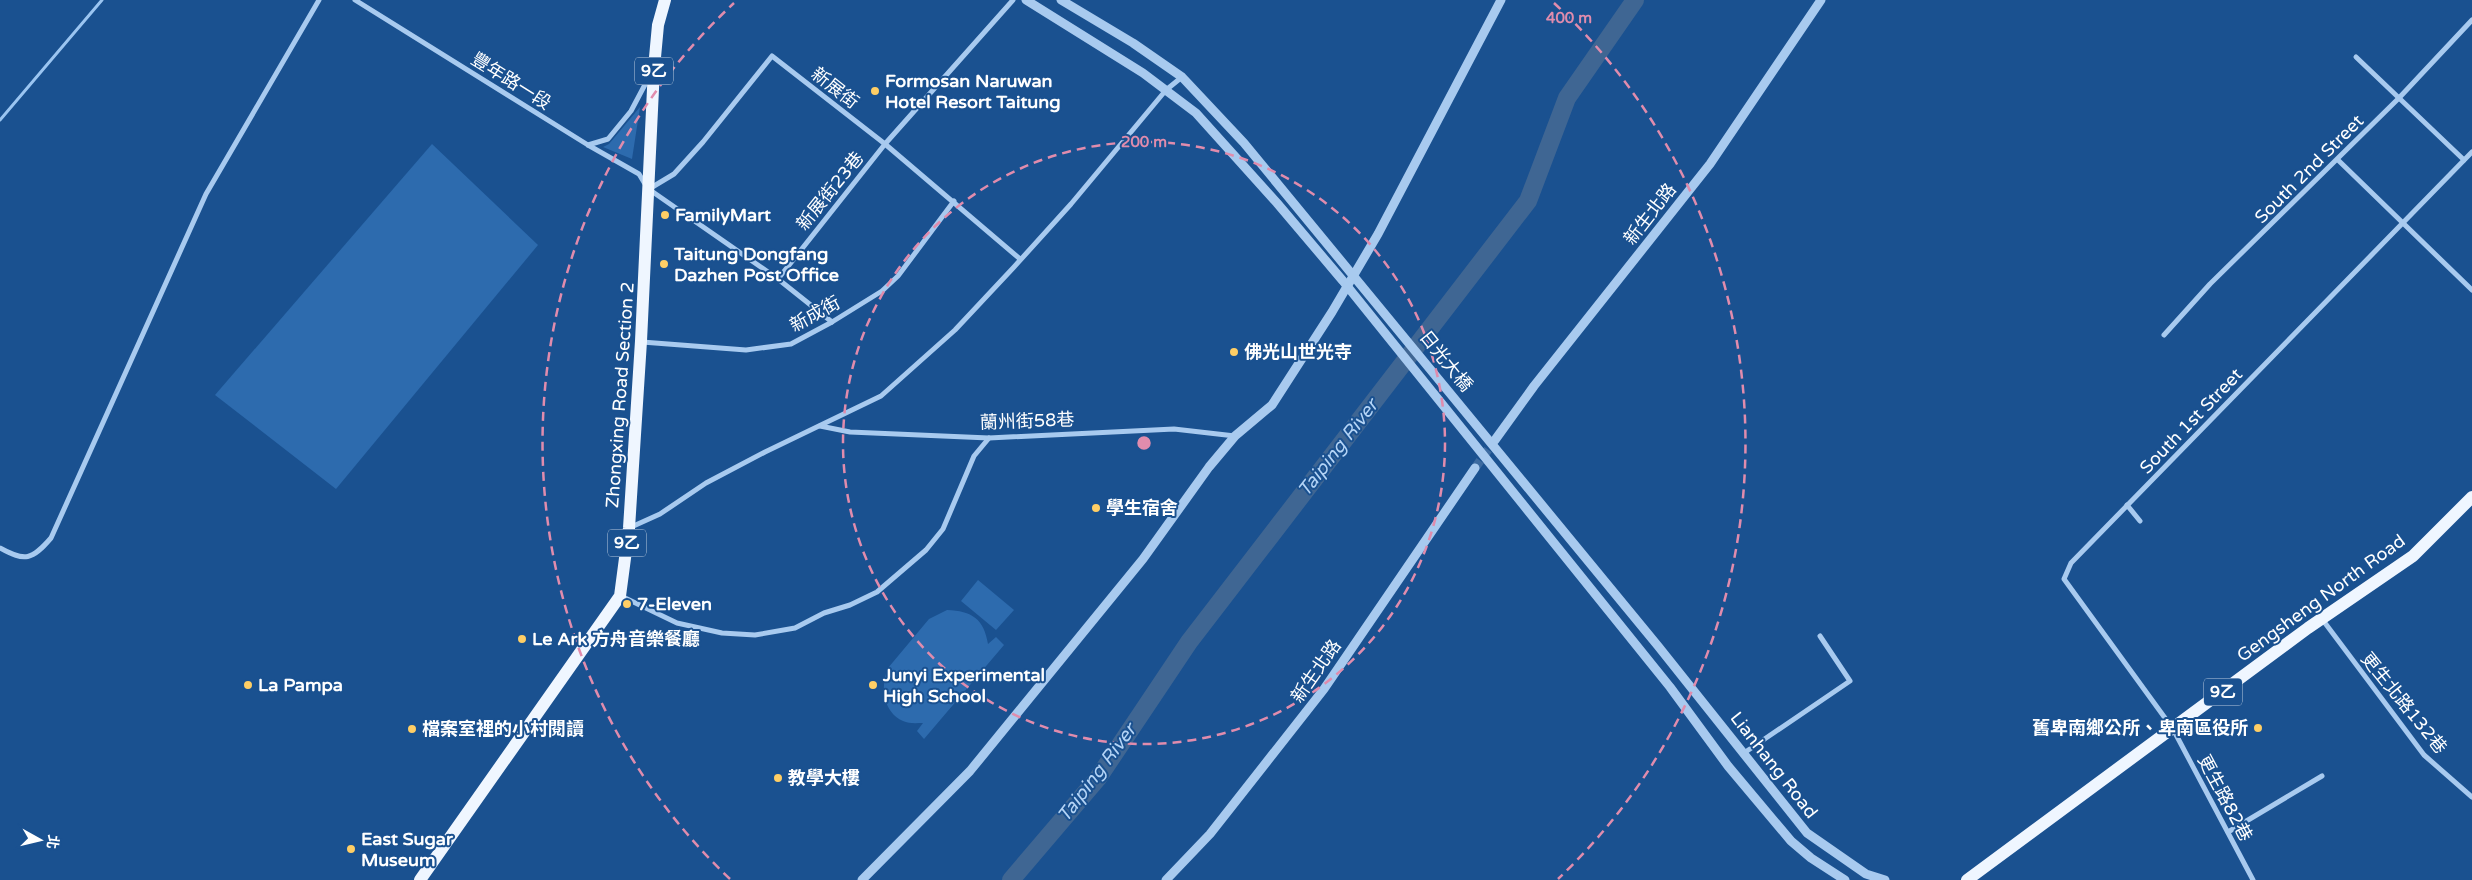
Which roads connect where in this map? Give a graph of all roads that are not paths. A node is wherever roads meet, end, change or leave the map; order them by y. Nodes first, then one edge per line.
1 (319, 0) edge
2 (355, 0) edge
3 (665, 0) edge
4 (1013, 0) edge
5 (1026, 0) edge
6 (1061, 0) edge
7 (1501, 0) edge
8 (1821, 0) edge
9 (2472, 20) edge
10 (2356, 57) dead end
11 (654, 68) junction
12 (1182, 78) junction
13 (1166, 90) junction
14 (2399, 98) junction
15 (885, 144) junction
16 (588, 145) junction
17 (2472, 152) edge
18 (2338, 160) junction
19 (2464, 160) junction
20 (649, 189) junction
21 (954, 201) junction
22 (2403, 222) junction
23 (1020, 259) junction
24 (778, 280) junction
25 (2472, 290) edge
26 (832, 322) junction
27 (2164, 336) dead end
28 (641, 342) junction
29 (820, 426) junction
30 (1236, 436) junction
31 (989, 438) junction
32 (1495, 440) tunnel mouth
33 (1475, 468) tunnel mouth
34 (2472, 497) edge
35 (2127, 505) junction
36 (2140, 521) dead end
37 (629, 528) junction
38 (0, 548) edge
39 (620, 596) junction
40 (2322, 619) junction
41 (1820, 636) dead end
42 (1658, 646) joint
43 (1648, 660) joint
44 (2173, 729) junction
45 (1744, 753) junction
46 (2322, 776) dead end
47 (2472, 797) edge
48 (1796, 820) junction
49 (1780, 828) junction
50 (2228, 832) junction
51 (420, 880) edge
52 (862, 880) edge
53 (1166, 880) edge
54 (1844, 880) edge
55 (1884, 880) edge
56 (1967, 880) edge
57 (2253, 880) edge

1 - 38 street
2 - 16 street, 豐年路一段
3 - 11 main road, Zhongxing Road Section 2 / 9乙
4 - 15 street, 新展街23巷
5 - 13 street
6 - 12 street
7 - 30 street
8 - 32 street, 新生北路
9 - 14 street, South 2nd Street
10 - 14 street
11 - 16 street
11 - 20 main road, Zhongxing Road Section 2 / 9乙
12 - 13 street
12 - 42 street, 日光大橋
13 - 23 street
13 - 43 street, 日光大橋
14 - 18 street, South 2nd Street
14 - 19 street
15 - 20 street, 新展街
15 - 21 street, 新展街
15 - 24 street, 新展街23巷
16 - 20 street, 豐年路一段
17 - 19 street, South 1st Street
18 - 22 street
18 - 27 street, South 2nd Street
19 - 22 street, South 1st Street
20 - 24 street, 豐年路一段
20 - 28 main road, Zhongxing Road Section 2 / 9乙
21 - 23 street, 新展街
21 - 26 street, 新成街
22 - 25 street
22 - 35 street, South 1st Street
23 - 29 street
24 - 26 street, 豐年路一段
26 - 28 street, 新成街
28 - 37 main road, Zhongxing Road Section 2 / 9乙
29 - 31 street, 蘭州街58巷
29 - 37 street
30 - 31 street, 蘭州街58巷
30 - 52 street
31 - 39 street
33 - 53 street, 新生北路
34 - 40 main road, Gengsheng North Road / 9乙
35 - 36 street
35 - 44 street, South 1st Street
37 - 39 main road, Zhongxing Road Section 2 / 9乙
39 - 51 main road, Zhongxing Road Section 2 / 9乙
40 - 44 main road, Gengsheng North Road / 9乙
40 - 47 street, 更生北路132巷
41 - 45 street
42 - 45 street, Lianhang Road
43 - 49 street, Lianhang Road
44 - 50 street, 更生路82巷
44 - 56 main road, Gengsheng North Road / 9乙
45 - 48 street, Lianhang Road
46 - 50 street
48 - 49 street
48 - 55 street, Lianhang Road
49 - 54 street, Lianhang Road
50 - 57 street, 更生路82巷

